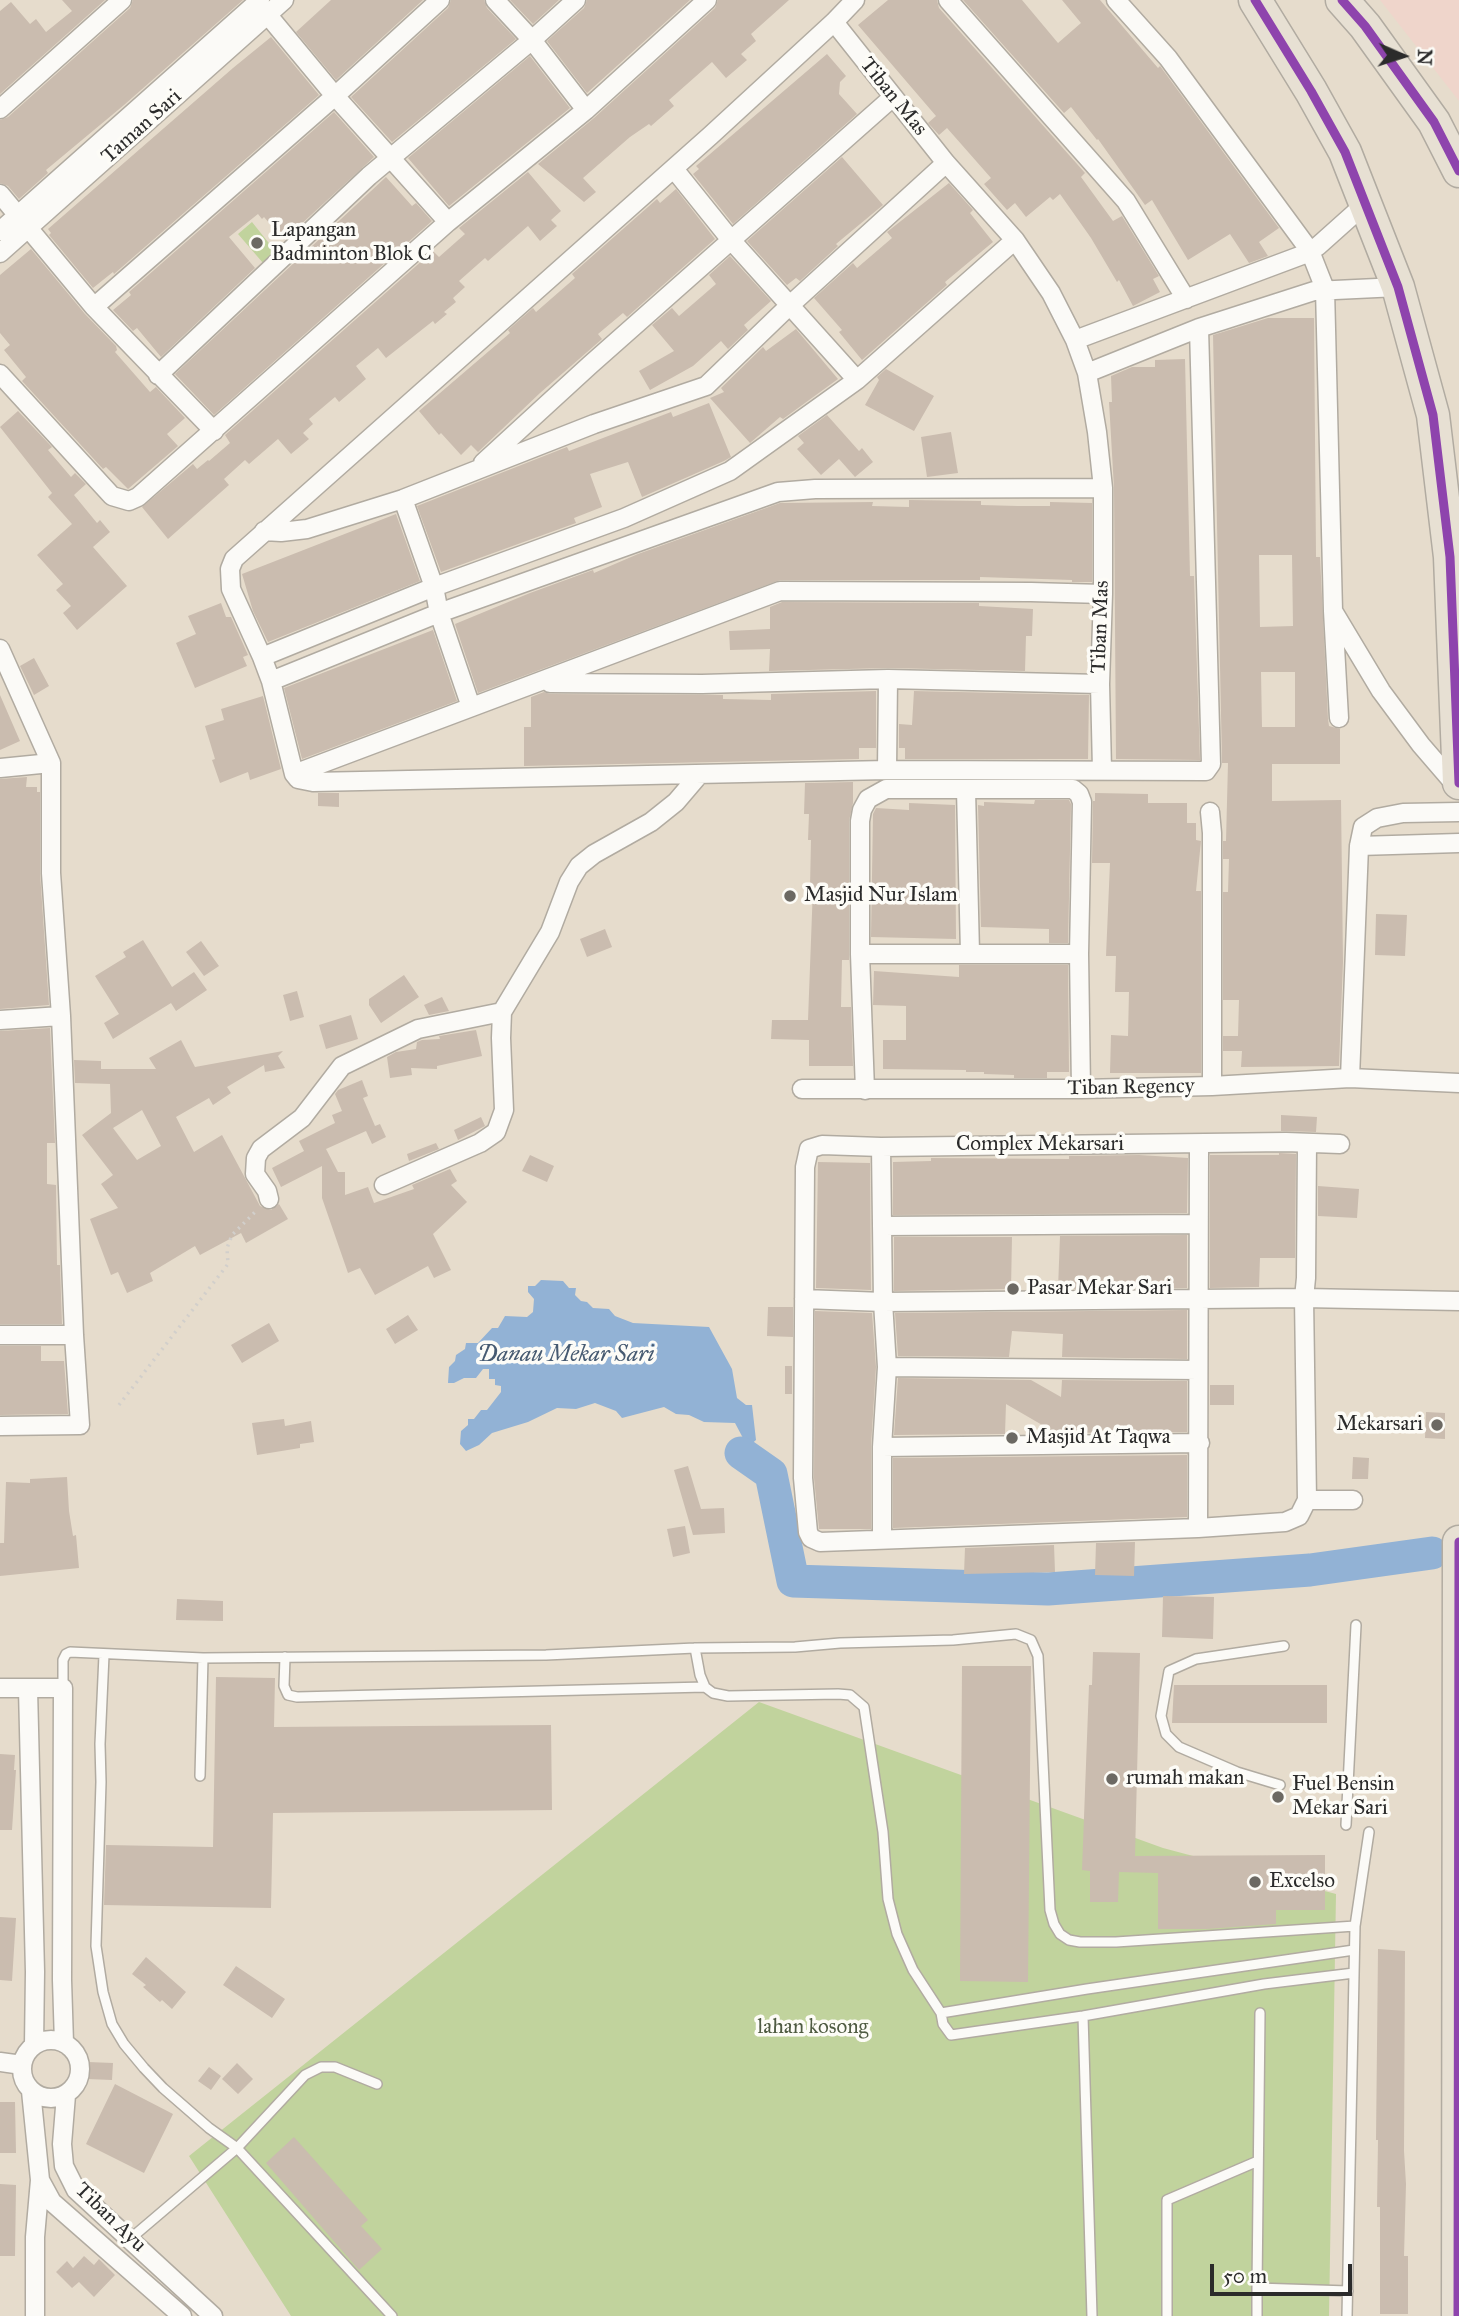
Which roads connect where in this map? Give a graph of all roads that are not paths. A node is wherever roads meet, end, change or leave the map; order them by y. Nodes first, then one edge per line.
1 (122, 0) edge
2 (285, 0) edge
3 (440, 0) edge
4 (495, 0) edge
5 (576, 0) edge
6 (707, 0) edge
7 (855, 0) edge
8 (948, 0) edge
9 (1116, 0) edge
10 (1255, 0) edge
11 (1342, 0) edge
12 (260, 4) edge
13 (1367, 13) edge
14 (834, 22) junction
15 (532, 40) junction
16 (335, 96) junction
17 (893, 97) junction
18 (0, 110) edge
19 (586, 110) junction
20 (392, 158) junction
21 (946, 163) junction
22 (674, 169) junction
23 (1459, 171) edge
24 (0, 194) edge
25 (1366, 204) junction
26 (24, 220) junction
27 (448, 222) junction
28 (0, 231) edge
29 (731, 240) junction
30 (1014, 240) junction
31 (1310, 251) junction
32 (0, 253) edge
33 (1398, 287) junction
34 (1325, 289) junction
35 (1186, 299) junction
36 (789, 306) junction
37 (94, 307) junction
38 (1165, 307) junction
39 (1199, 328) junction
40 (1175, 338) junction
41 (1075, 340) junction
42 (1087, 373) junction
43 (0, 374) edge
44 (158, 375) junction
45 (857, 380) junction
46 (214, 431) junction
47 (477, 469) junction
48 (1102, 488) junction
49 (402, 499) junction
50 (264, 531) junction
51 (434, 587) junction
52 (1103, 594) junction
53 (1333, 611) junction
54 (439, 613) junction
55 (0, 649) edge
56 (262, 657) junction
57 (888, 679) junction
58 (271, 681) junction
59 (539, 682) junction
60 (1100, 684) junction
61 (471, 707) junction
62 (1339, 718) dead end
63 (51, 763) junction
64 (0, 768) edge
65 (887, 769) junction
66 (1102, 770) junction
67 (294, 774) junction
68 (699, 775) junction
69 (1459, 786) edge
70 (966, 790) junction
71 (1210, 812) dead end
72 (1459, 812) edge
73 (1459, 843) edge
74 (1359, 846) junction
75 (970, 953) junction
76 (860, 954) junction
77 (1079, 954) junction
78 (502, 1012) junction
79 (61, 1016) junction
80 (0, 1020) edge
81 (1350, 1078) junction
82 (1459, 1083) edge
83 (1212, 1086) junction
84 (802, 1089) dead end
85 (1082, 1089) junction
86 (865, 1090) junction
87 (1307, 1143) junction
88 (1199, 1144) junction
89 (1340, 1144) dead end
90 (881, 1147) junction
91 (384, 1185) dead end
92 (269, 1199) road end
93 (1197, 1224) junction
94 (882, 1226) junction
95 (1198, 1297) junction
96 (1304, 1298) junction
97 (803, 1299) junction
98 (1459, 1301) edge
99 (883, 1302) junction
100 (0, 1335) edge
101 (74, 1335) junction
102 (887, 1367) junction
103 (1198, 1370) junction
104 (0, 1426) edge
105 (1200, 1443) junction
106 (882, 1447) junction
107 (1307, 1500) junction
108 (1353, 1500) dead end
109 (1198, 1528) junction
110 (882, 1539) junction
111 (1459, 1542) edge
112 (1459, 1563) edge
113 (1459, 1599) edge
114 (1356, 1625) dead end
115 (1284, 1646) dead end
116 (695, 1647) junction
117 (104, 1655) junction
118 (285, 1657) junction
119 (203, 1658) junction
120 (705, 1687) junction
121 (0, 1688) edge
122 (63, 1688) junction
123 (28, 1689) junction
124 (200, 1776) dead end
125 (1280, 1785) dead end
126 (1346, 1825) dead end
127 (1369, 1832) dead end
128 (1355, 1926) junction
129 (1354, 1950) junction
130 (1354, 1973) junction
131 (941, 2013) junction
132 (1260, 2013) dead end
133 (1083, 2016) junction
134 (64, 2043) junction
135 (34, 2045) junction
136 (0, 2062) edge
137 (22, 2065) junction
138 (377, 2084) dead end
139 (32, 2091) junction
140 (66, 2095) junction
141 (237, 2148) junction
142 (1258, 2161) junction
143 (40, 2180) junction
144 (130, 2239) junction
145 (1257, 2288) junction
146 (1348, 2291) junction
147 (35, 2316) edge
148 (182, 2316) edge
149 (213, 2316) edge
150 (392, 2316) edge
151 (1092, 2316) edge
152 (1167, 2316) edge
153 (1257, 2316) edge
154 (1347, 2316) edge
155 (1458, 2316) edge

1 - 18 street
2 - 12 street, Taman Sari
3 - 16 street
4 - 15 street
5 - 15 street
6 - 19 street
7 - 14 street
8 - 35 street
9 - 31 street
10 - 25 highway
11 - 13 highway
12 - 16 street
12 - 26 street, Taman Sari
13 - 23 highway
14 - 17 street, Tiban Mas
14 - 22 street
15 - 19 street
15 - 20 street
16 - 20 street
16 - 37 street
17 - 21 street, Tiban Mas
17 - 29 street
19 - 27 street
20 - 27 street
20 - 44 street
21 - 30 street, Tiban Mas
21 - 36 street
22 - 29 street
22 - 50 street
24 - 26 street
25 - 31 street
25 - 33 highway
26 - 28 street, Taman Sari
26 - 32 street, Taman Sari
26 - 37 street
27 - 46 street
29 - 36 street
29 - 47 street
30 - 41 street, Tiban Mas
30 - 45 street
31 - 34 street
31 - 35 street
33 - 34 street
33 - 69 highway
34 - 39 street
34 - 53 street
35 - 38 street
36 - 45 street
36 - 47 street
37 - 44 street
38 - 40 street
38 - 41 street
39 - 40 street
39 - 66 street
40 - 42 street
41 - 42 street, Tiban Mas
42 - 48 street, Tiban Mas
43 - 46 street
44 - 46 street
45 - 51 street
47 - 49 street
48 - 52 street, Tiban Mas
48 - 54 street
49 - 50 street
49 - 51 street
50 - 56 street
51 - 54 street
51 - 56 street
52 - 59 street
52 - 60 street, Tiban Mas
53 - 62 street
53 - 69 street
54 - 58 street
54 - 61 street
55 - 63 street
56 - 58 street
57 - 59 street
57 - 60 street
57 - 65 street
58 - 67 street
59 - 61 street
60 - 66 street, Tiban Mas
61 - 67 street
63 - 64 street
63 - 79 street
65 - 66 street
65 - 68 street
67 - 68 street
68 - 78 street
70 - 75 street
70 - 76 street
70 - 77 street
71 - 83 street
72 - 74 street
73 - 74 street
74 - 81 street
75 - 76 street
75 - 77 street
76 - 86 street
77 - 85 street
78 - 91 street
78 - 92 street
79 - 80 street
79 - 101 street
81 - 82 street, Tiban Regency
81 - 83 street, Tiban Regency
83 - 85 street, Tiban Regency
84 - 86 street, Tiban Regency
85 - 86 street, Tiban Regency
87 - 88 street, Complex Mekarsari
87 - 89 street, Complex Mekarsari
87 - 96 street
88 - 90 street, Complex Mekarsari
88 - 93 street
90 - 94 street
90 - 97 street, Complex Mekarsari
93 - 94 street
93 - 95 street
94 - 99 street
95 - 96 street
95 - 99 street
95 - 103 street
96 - 98 street
96 - 107 street
97 - 99 street
97 - 110 street, Complex Mekarsari
99 - 102 street
100 - 101 street
101 - 104 street
102 - 103 street
102 - 106 street
103 - 105 street
105 - 106 street
105 - 109 street
106 - 110 street
107 - 108 street
107 - 109 street, Complex Mekarsari
109 - 110 street, Complex Mekarsari
111 - 112 highway
112 - 113 highway
113 - 155 highway
114 - 126 lane
115 - 125 lane
116 - 118 lane
116 - 120 lane
116 - 128 lane
117 - 119 lane
117 - 122 lane
117 - 141 lane
118 - 119 lane
118 - 120 lane
119 - 124 lane
120 - 131 lane
121 - 123 street
122 - 123 street
122 - 134 street
123 - 135 street
127 - 128 lane
128 - 129 lane
129 - 130 lane
129 - 131 lane
130 - 133 lane
130 - 146 lane
131 - 133 lane
132 - 142 lane
133 - 151 lane
134 - 135 street
134 - 140 street
135 - 137 street
136 - 137 street
137 - 139 street
138 - 141 lane
139 - 140 street
139 - 143 street
140 - 144 street, Tiban Ayu
141 - 144 lane
141 - 150 lane
142 - 145 lane
142 - 152 lane
143 - 147 street
143 - 148 street, Tiban Ayu
144 - 149 street, Tiban Ayu
145 - 146 lane
145 - 153 lane
146 - 154 lane

